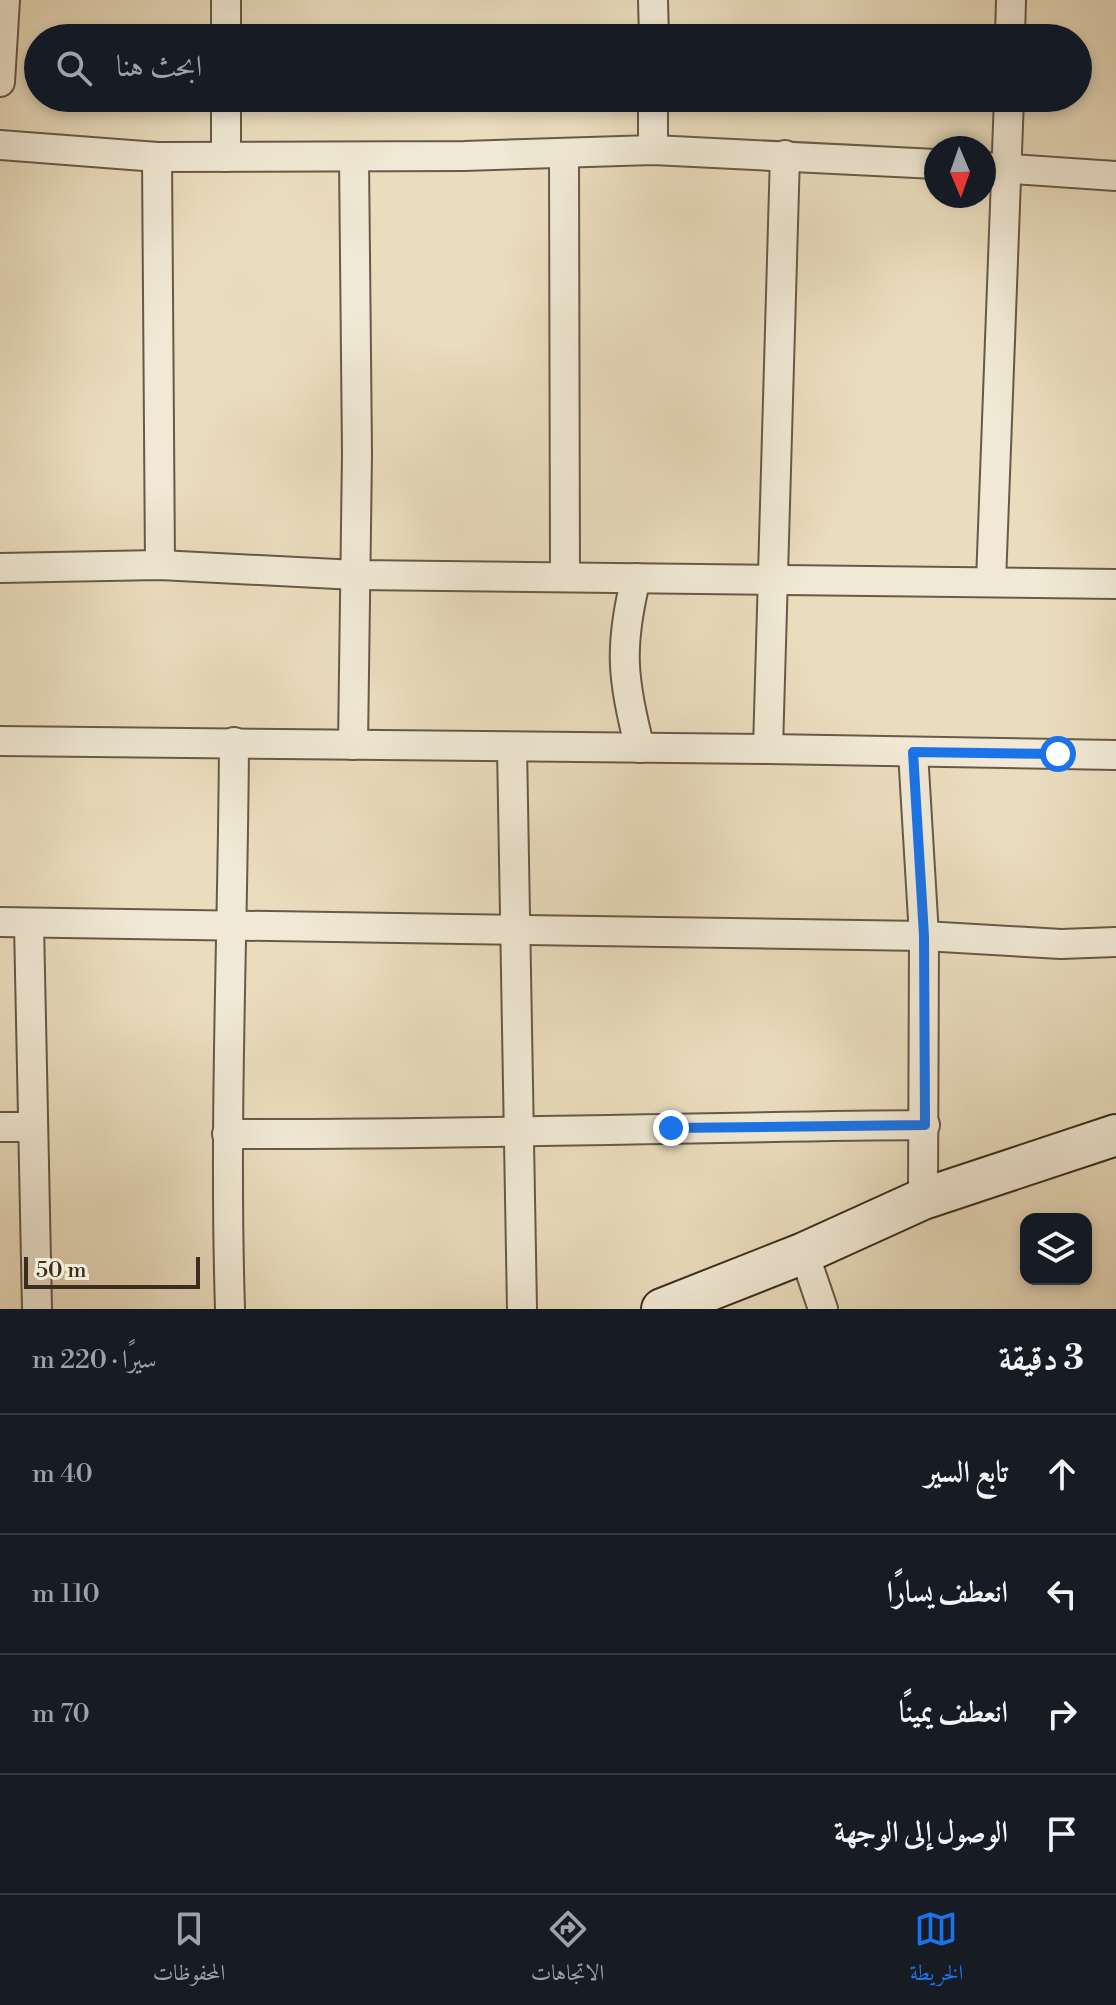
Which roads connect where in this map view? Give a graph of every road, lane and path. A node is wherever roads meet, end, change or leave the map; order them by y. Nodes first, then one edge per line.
1 (5, 0) edge
2 (226, 0) edge
3 (653, 0) edge
4 (1011, 0) edge
5 (226, 24) edge
6 (654, 24) edge
7 (1010, 24) edge
8 (0, 82) edge
9 (226, 112) edge
10 (653, 112) edge
11 (1006, 112) edge
12 (0, 145) edge
13 (653, 150) junction
14 (564, 153) junction
15 (785, 155) junction
16 (157, 157) junction
17 (226, 157) junction
18 (354, 157) junction
19 (924, 163) edge
20 (996, 168) edge
21 (1116, 176) edge
22 (996, 208) edge
23 (160, 565) junction
24 (0, 568) edge
25 (356, 575) junction
26 (565, 577) junction
27 (636, 578) junction
28 (772, 579) junction
29 (991, 582) junction
30 (1116, 584) edge
31 (0, 741) edge
32 (234, 742) junction
33 (353, 745) junction
34 (512, 747) junction
35 (640, 748) junction
36 (768, 749) junction
37 (913, 752) junction
38 (1116, 755) edge
39 (0, 922) edge
40 (29, 924) junction
41 (233, 925) junction
42 (516, 932) junction
43 (924, 936) junction
44 (1116, 942) edge
45 (925, 1125) junction
46 (0, 1127) edge
47 (33, 1127) junction
48 (519, 1133) junction
49 (227, 1134) junction
50 (1116, 1135) edge
51 (923, 1199) junction
52 (804, 1253) junction
53 (37, 1309) edge
54 (230, 1309) edge
55 (522, 1309) edge
56 (662, 1309) edge
57 (823, 1309) edge

1 - 8 street
2 - 5 street
3 - 6 street
4 - 7 street
9 - 17 street
10 - 13 street
11 - 20 street
12 - 16 street
13 - 14 street
13 - 15 street
14 - 18 street
14 - 26 street
15 - 19 street
15 - 28 street
16 - 17 street
16 - 23 street
17 - 18 street
18 - 25 street
20 - 21 street
22 - 29 street
23 - 24 street
23 - 25 street
25 - 26 street
25 - 33 street
26 - 27 street
27 - 28 street
27 - 35 street
28 - 29 street
28 - 36 street
29 - 30 street
31 - 32 street
32 - 33 street
32 - 41 street
33 - 34 street
34 - 35 street
34 - 42 street
35 - 36 street
36 - 37 street
37 - 38 street
37 - 43 street
39 - 40 street
40 - 41 street
40 - 47 street
41 - 42 street
41 - 49 street
42 - 43 street
42 - 48 street
43 - 44 street
43 - 45 street
45 - 48 street
45 - 51 street
46 - 47 street
47 - 53 street
48 - 49 street
48 - 55 street
49 - 54 street
50 - 51 main road
51 - 52 main road
52 - 56 main road
52 - 57 street

